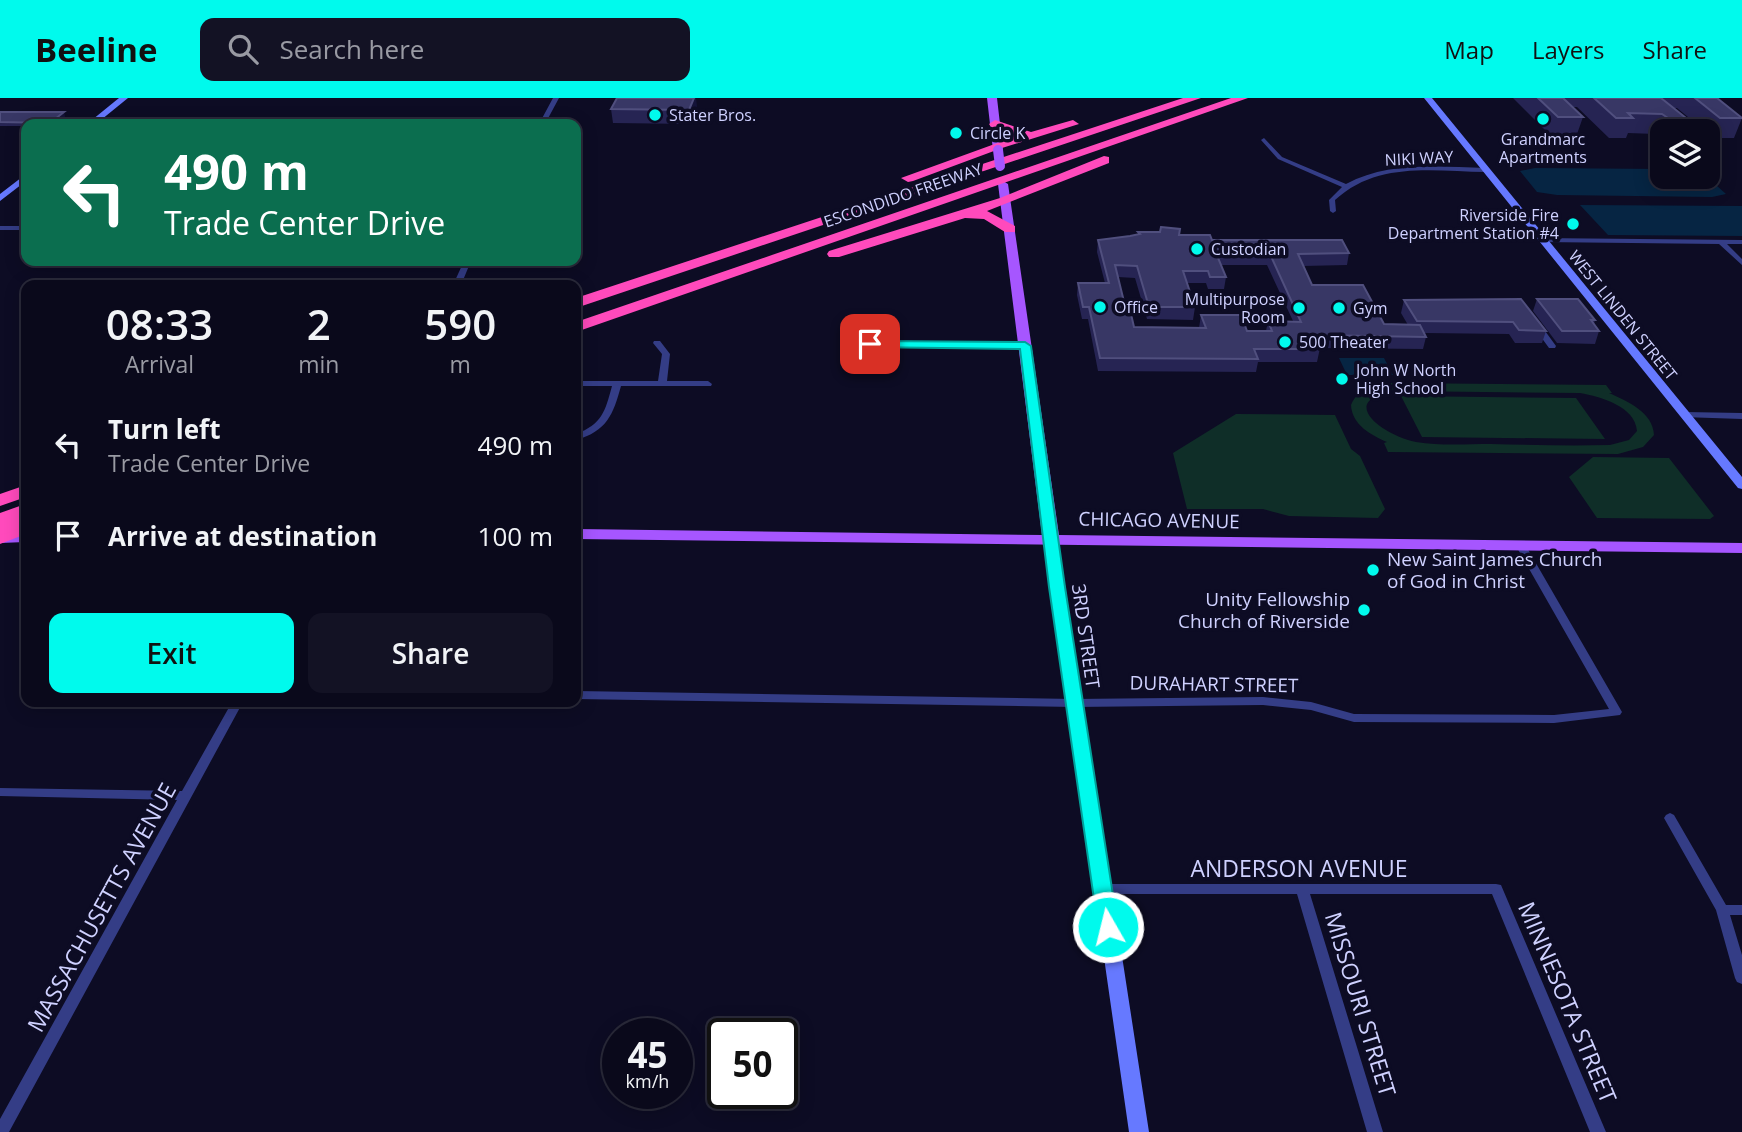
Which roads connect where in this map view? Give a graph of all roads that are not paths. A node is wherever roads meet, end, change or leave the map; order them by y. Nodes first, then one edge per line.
1 (124, 98) edge
2 (556, 98) edge
3 (992, 98) edge
4 (1166, 98) edge
5 (1195, 98) edge
6 (1242, 98) edge
7 (1250, 98) edge
8 (1428, 98) edge
9 (97, 119) edge
10 (545, 119) edge
11 (995, 124) junction
12 (1034, 135) junction
13 (1264, 140) dead end
14 (998, 147) junction
15 (1486, 170) junction
16 (21, 181) edge
17 (1343, 186) junction
18 (0, 198) edge
19 (1005, 198) junction
20 (1333, 211) dead end
21 (964, 214) junction
22 (0, 228) edge
23 (21, 228) edge
24 (1010, 229) junction
25 (1542, 240) junction
26 (1720, 241) junction
27 (1742, 242) edge
28 (1742, 263) edge
29 (602, 295) junction
30 (581, 301) edge
31 (630, 309) junction
32 (1530, 317) edge
33 (581, 325) edge
34 (657, 343) dead end
35 (870, 344) dead end
36 (1025, 346) junction
37 (1552, 346) dead end
38 (581, 383) edge
39 (618, 384) junction
40 (662, 384) junction
41 (708, 384) dead end
42 (1685, 415) junction
43 (1742, 416) edge
44 (581, 435) edge
45 (1742, 485) edge
46 (21, 517) edge
47 (0, 523) edge
48 (21, 525) edge
49 (21, 528) edge
50 (581, 534) edge
51 (21, 537) edge
52 (0, 538) edge
53 (1051, 539) junction
54 (1521, 546) junction
55 (1742, 548) edge
56 (581, 695) edge
57 (1074, 703) junction
58 (234, 707) edge
59 (0, 792) edge
60 (186, 796) junction
61 (1670, 818) dead end
62 (1102, 889) junction
63 (1496, 889) joint
64 (1302, 890) junction
65 (1722, 910) junction
66 (1742, 910) edge
67 (1742, 978) edge
68 (1, 1132) edge
69 (1139, 1132) edge
70 (1375, 1132) edge
71 (1598, 1132) edge
72 (1604, 1132) edge

1 - 9 main road
2 - 10 street
3 - 11 main road, 3RD STREET
4 - 12 highway
5 - 29 highway, ESCONDIDO FREEWAY
6 - 31 highway, ESCONDIDO FREEWAY
7 - 19 highway
8 - 15 main road, WEST LINDEN STREET
11 - 12 highway
11 - 14 main road, 3RD STREET
12 - 14 highway
13 - 17 street
14 - 19 main road, 3RD STREET, bridge
14 - 29 highway
15 - 17 street, NIKI WAY
15 - 25 main road, WEST LINDEN STREET
16 - 18 main road
17 - 20 street
19 - 21 highway
19 - 24 main road, 3RD STREET
21 - 24 highway
21 - 31 highway
22 - 23 street
24 - 36 main road, 3RD STREET
25 - 26 street
25 - 42 main road, WEST LINDEN STREET
26 - 27 street
26 - 28 street
29 - 30 highway, ESCONDIDO FREEWAY
31 - 33 highway, ESCONDIDO FREEWAY
32 - 37 street
34 - 40 street
35 - 36 street
36 - 53 main road, 3RD STREET
38 - 39 street
39 - 40 street
39 - 44 street
40 - 41 street
42 - 43 street
42 - 45 main road, WEST LINDEN STREET
46 - 47 highway, bridge
47 - 48 main road
49 - 52 highway
50 - 53 main road, CHICAGO AVENUE
51 - 52 main road
53 - 54 main road, CHICAGO AVENUE
53 - 57 main road, 3RD STREET
54 - 55 main road, CHICAGO AVENUE
54 - 57 street, DURAHART STREET
56 - 57 street, DURAHART STREET
57 - 62 main road, 3RD STREET
58 - 60 street, MASSACHUSETTS AVENUE
59 - 60 street
60 - 68 street, MASSACHUSETTS AVENUE
61 - 65 street
62 - 64 street, ANDERSON AVENUE
62 - 69 main road, 3RD STREET
63 - 64 street, ANDERSON AVENUE
63 - 71 street, MINNESOTA STREET
64 - 70 street, MISSOURI STREET
65 - 66 street
65 - 67 street
71 - 72 street

